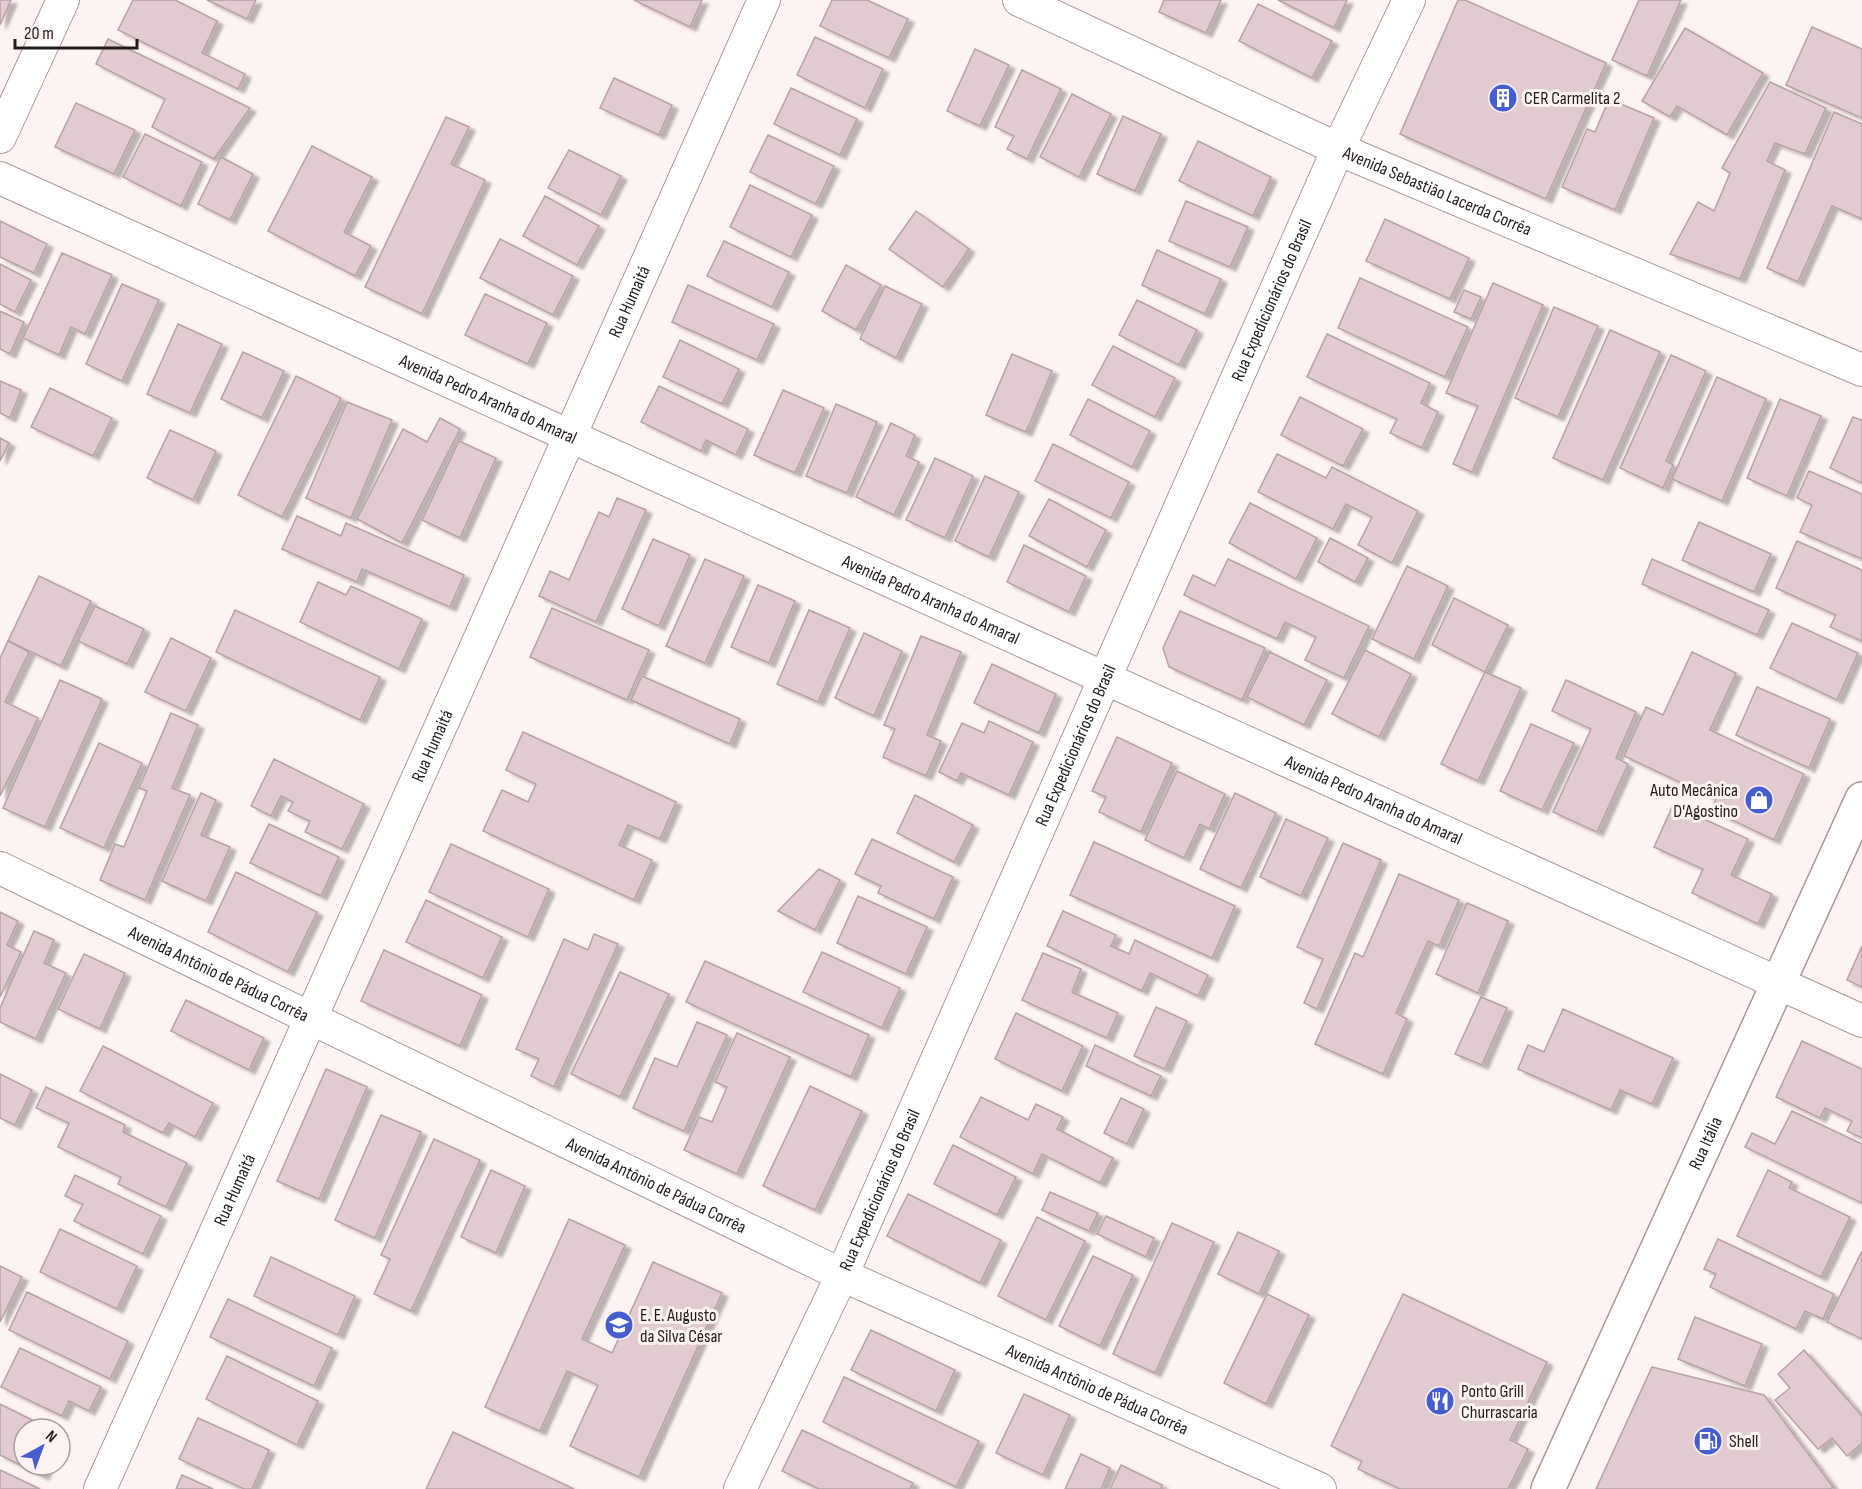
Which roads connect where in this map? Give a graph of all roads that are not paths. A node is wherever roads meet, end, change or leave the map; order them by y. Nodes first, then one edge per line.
1 (63, 0) edge
2 (764, 0) edge
3 (1019, 0) edge
4 (1409, 0) edge
5 (0, 137) edge
6 (1338, 149) junction
7 (0, 178) edge
8 (1862, 370) edge
9 (568, 437) junction
10 (1105, 677) junction
11 (1862, 799) edge
12 (0, 868) edge
13 (1779, 983) junction
14 (314, 1017) junction
15 (1862, 1021) edge
16 (842, 1275) junction
17 (99, 1489) edge
18 (740, 1489) edge
19 (1320, 1489) edge
20 (1548, 1489) edge

1 - 5 street
2 - 9 street, Rua Humaitá
3 - 6 street, Avenida Sebastião Lacerda Corrêa
4 - 6 street, Rua Expedicionários do Brasil
6 - 8 street, Avenida Sebastião Lacerda Corrêa
6 - 10 street, Rua Expedicionários do Brasil
7 - 9 street, Avenida Pedro Aranha do Amaral
9 - 10 street, Avenida Pedro Aranha do Amaral
9 - 14 street, Rua Humaitá
10 - 13 street, Avenida Pedro Aranha do Amaral
10 - 16 street, Rua Expedicionários do Brasil
11 - 13 street, Rua Itália
12 - 14 street, Avenida Antônio de Pádua Corrêa
13 - 15 street, Avenida Pedro Aranha do Amaral
13 - 20 street, Rua Itália
14 - 16 street, Avenida Antônio de Pádua Corrêa
14 - 17 street, Rua Humaitá
16 - 18 street, Rua Expedicionários do Brasil
16 - 19 street, Avenida Antônio de Pádua Corrêa

